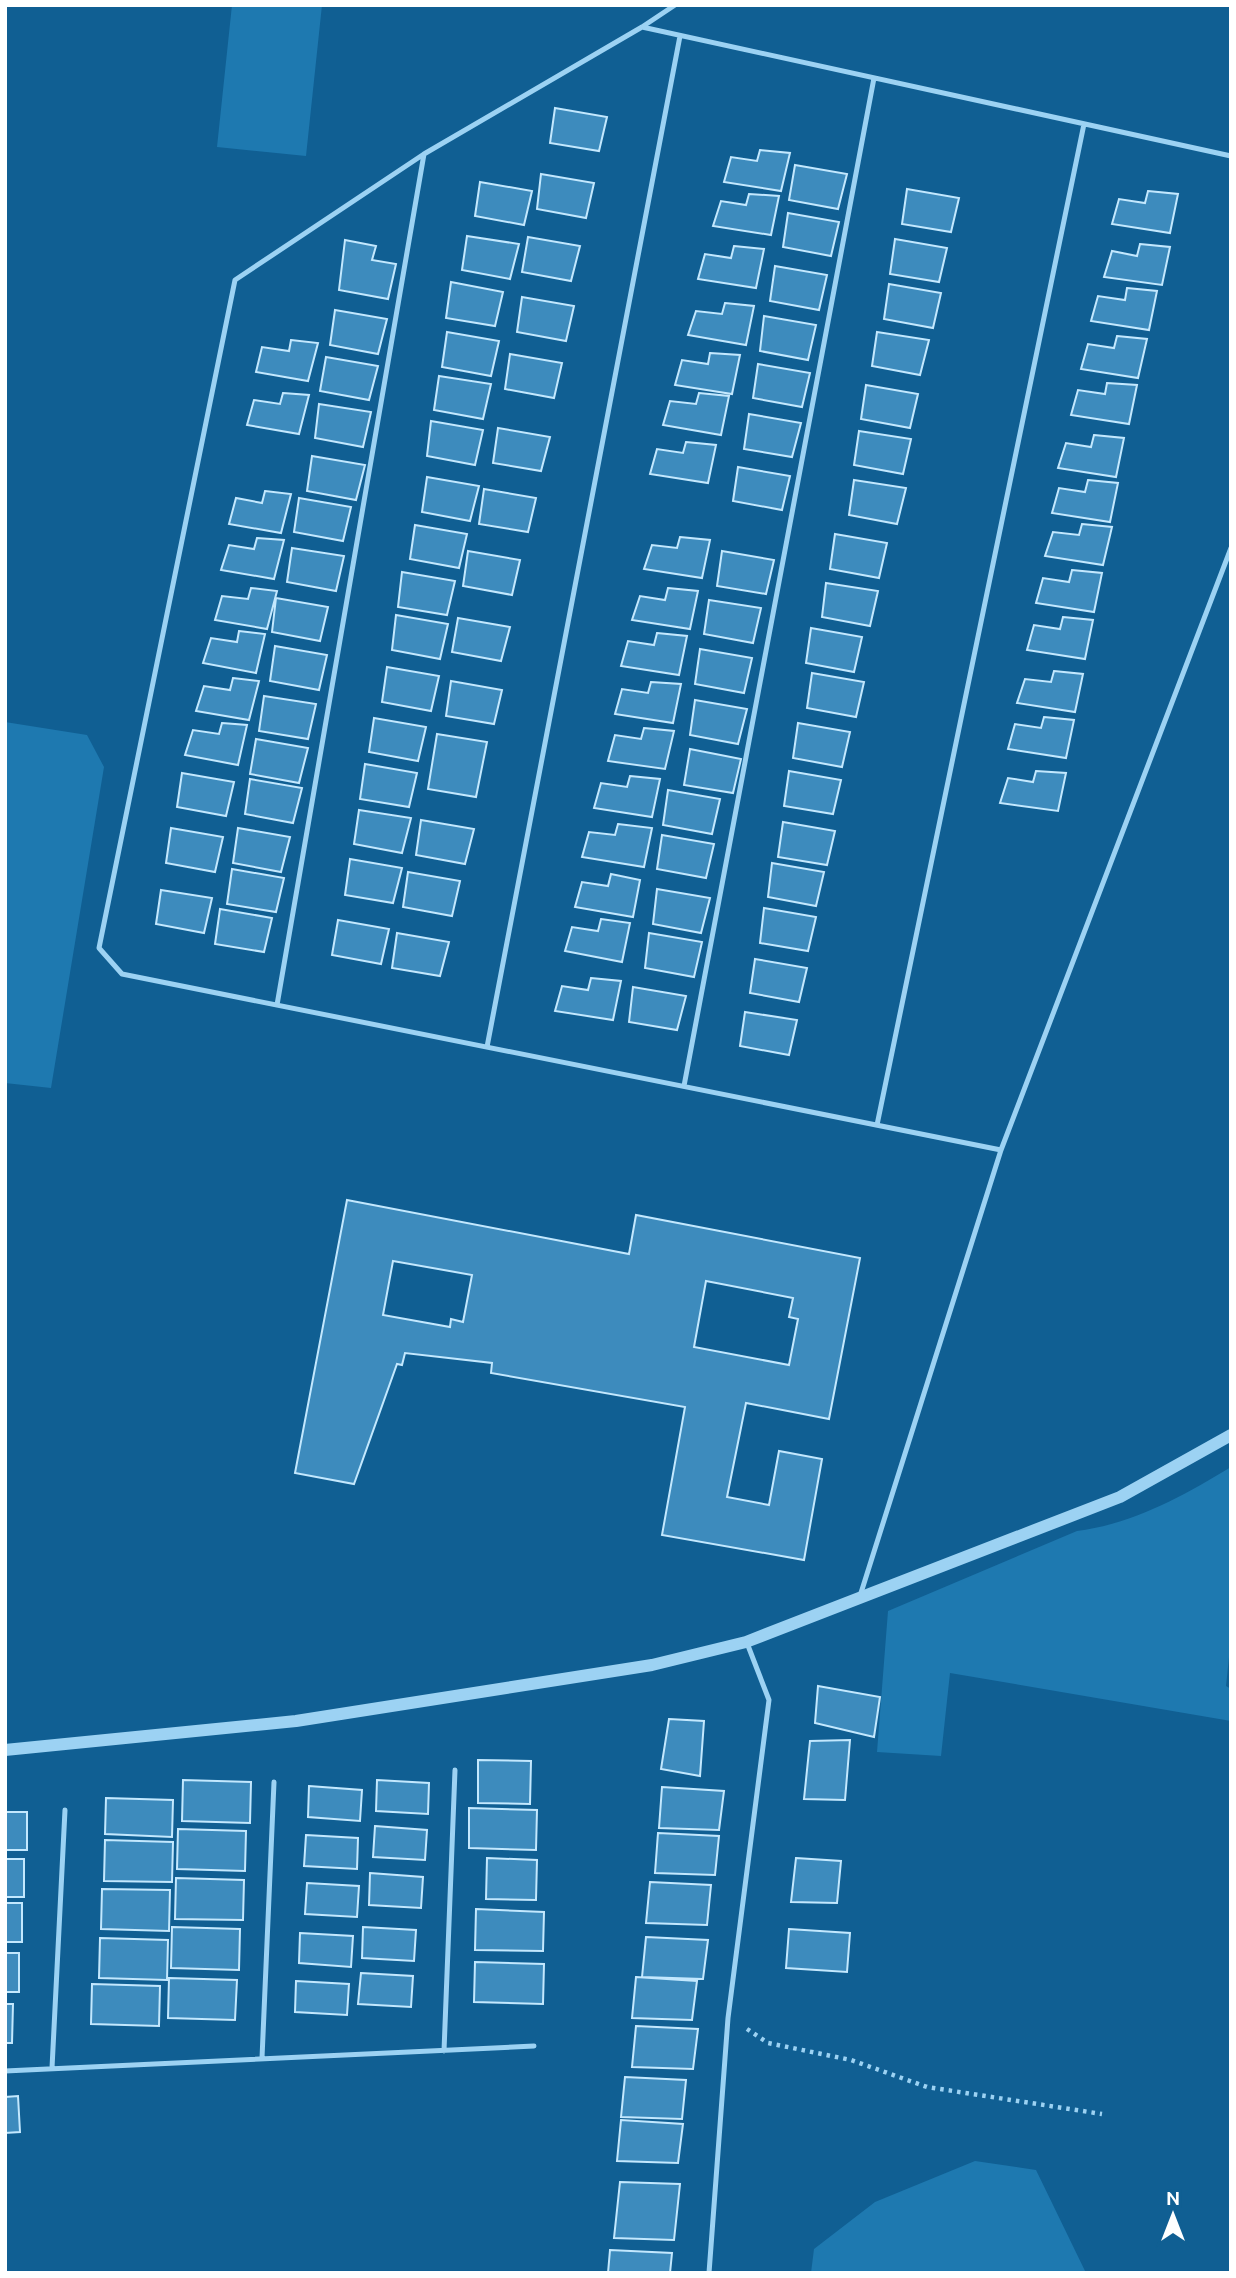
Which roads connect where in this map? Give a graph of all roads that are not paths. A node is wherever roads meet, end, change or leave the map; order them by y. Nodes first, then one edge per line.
1 (675, 5) edge
2 (642, 27) junction
3 (680, 36) junction
4 (874, 78) junction
5 (1084, 124) junction
6 (424, 154) junction
7 (1231, 156) edge
8 (1231, 548) edge
9 (277, 1005) junction
10 (487, 1047) junction
11 (684, 1086) junction
12 (877, 1125) junction
13 (1001, 1150) junction
14 (1231, 1434) edge
15 (859, 1599) junction
16 (746, 1642) junction
17 (5, 1750) edge
18 (455, 1770) dead end
19 (274, 1782) dead end
20 (65, 1810) dead end
21 (534, 2046) dead end
22 (444, 2051) junction
23 (262, 2058) junction
24 (52, 2068) junction
25 (5, 2071) edge
26 (709, 2273) edge

1 - 2 lane
2 - 3 lane
2 - 6 lane
3 - 4 lane
3 - 10 lane
4 - 5 lane
4 - 11 lane
5 - 7 lane
5 - 12 lane
6 - 9 lane
6 - 9 lane
8 - 13 lane
9 - 10 lane
10 - 11 lane
11 - 12 lane
12 - 13 lane
13 - 15 lane
14 - 15 street
15 - 16 street
16 - 17 street
16 - 26 lane
18 - 22 lane
19 - 23 lane
20 - 24 lane
21 - 22 lane
22 - 23 lane
23 - 24 lane
24 - 25 lane

